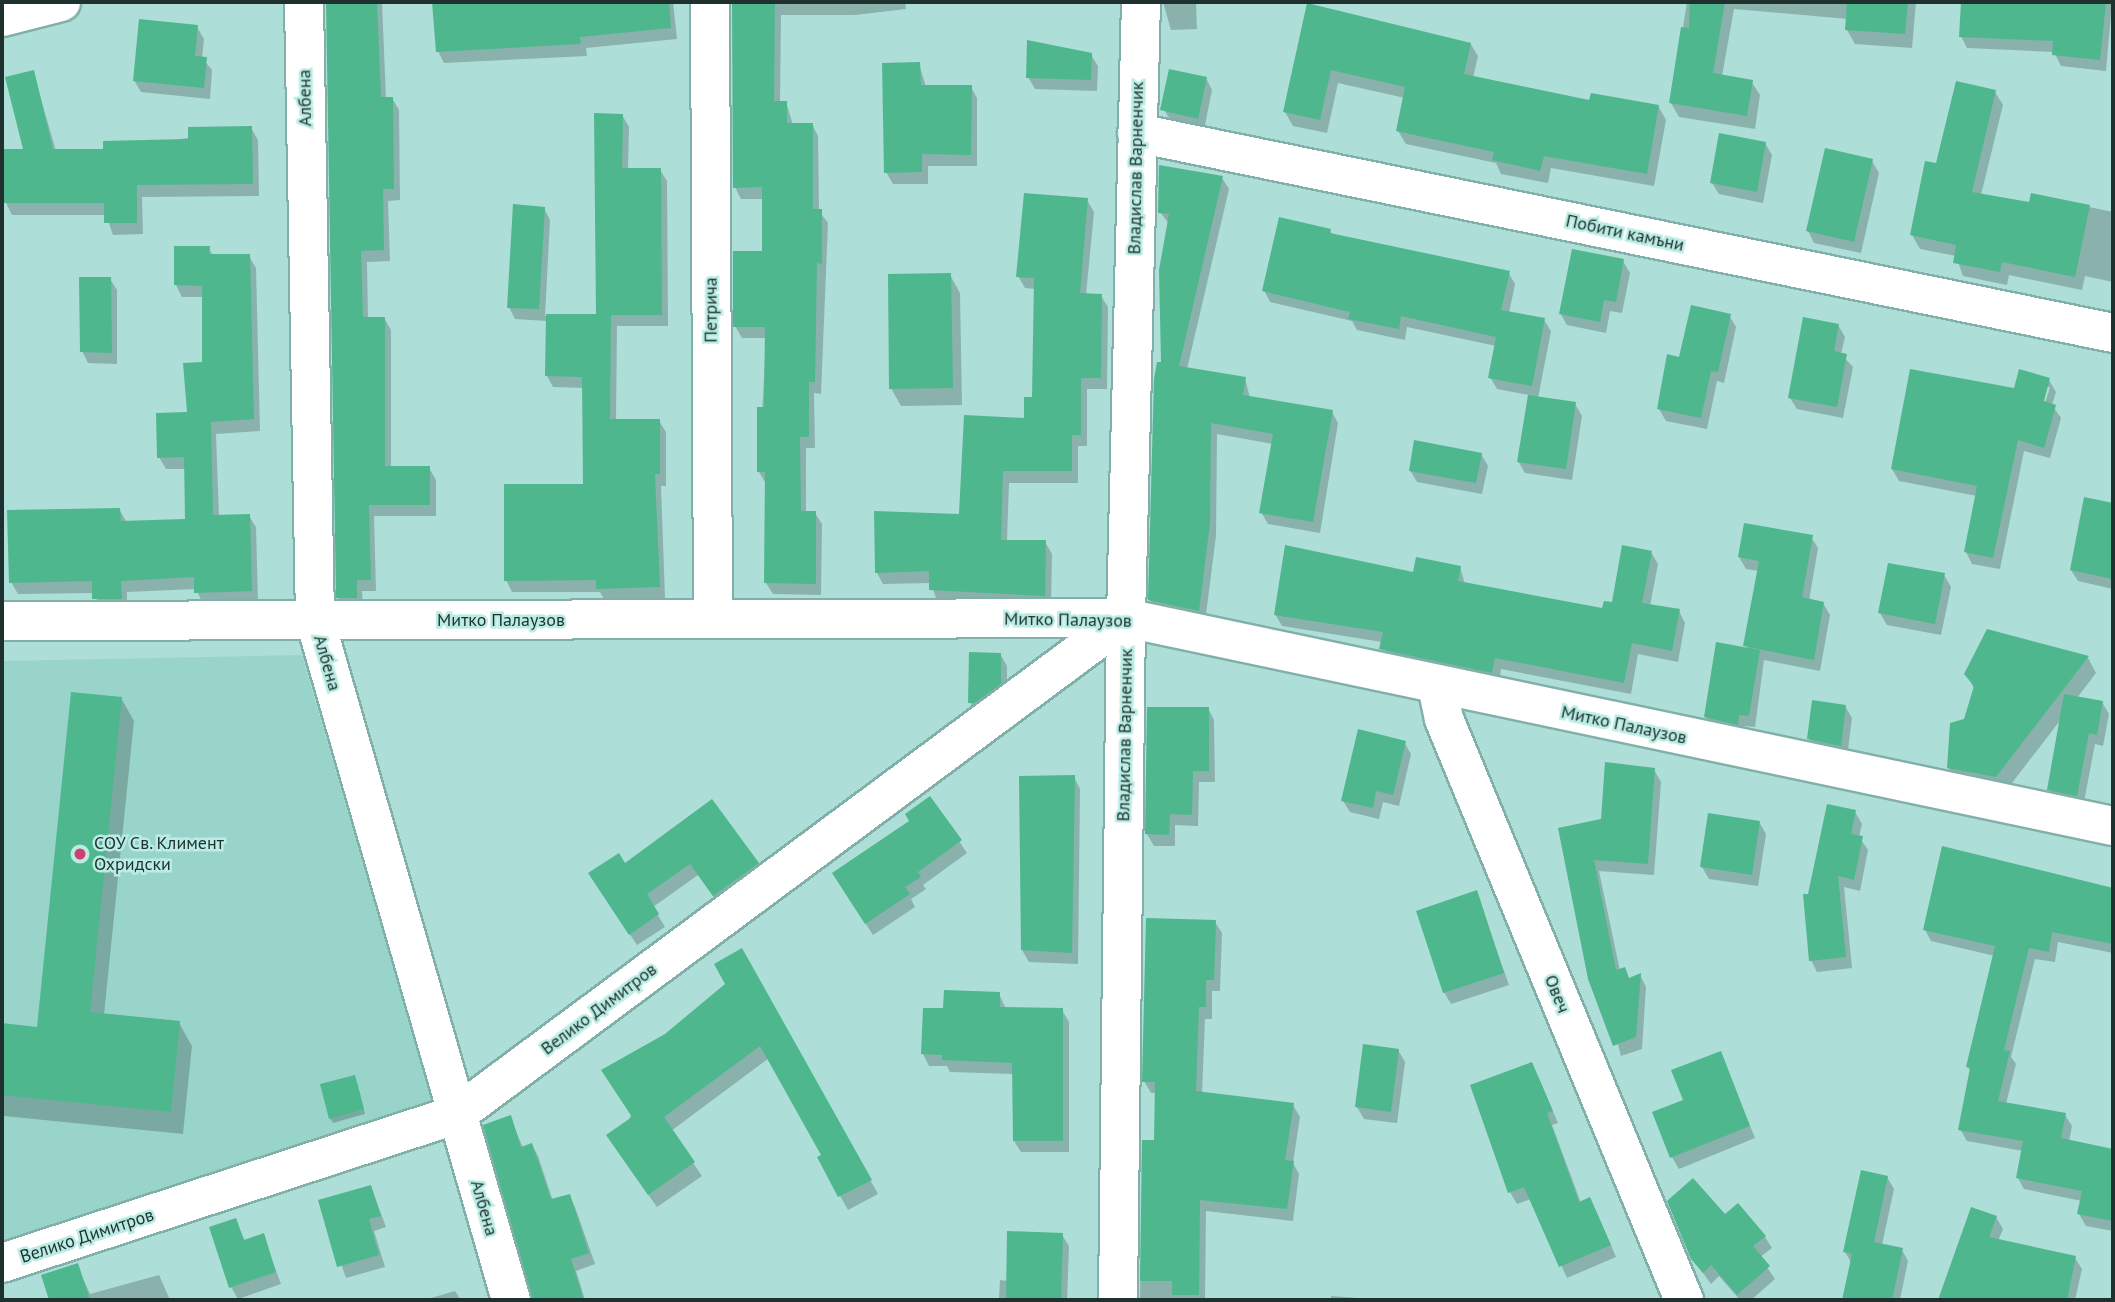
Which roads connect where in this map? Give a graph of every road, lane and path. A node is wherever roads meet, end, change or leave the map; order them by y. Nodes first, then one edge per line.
1 (61, 2) edge
2 (304, 2) edge
3 (710, 2) edge
4 (1141, 2) edge
5 (2, 17) edge
6 (1137, 133) junction
7 (2113, 333) edge
8 (1126, 618) junction
9 (713, 619) junction
10 (314, 620) junction
11 (2, 621) edge
12 (1437, 686) junction
13 (2113, 826) edge
14 (456, 1115) junction
15 (2, 1263) edge
16 (511, 1300) edge
17 (1118, 1300) edge
18 (1684, 1300) edge

1 - 5 street
2 - 10 street, Албена
3 - 9 street, Петрича
4 - 6 street, Владислав Варненчик
6 - 7 street, Побити камъни
6 - 8 street, Владислав Варненчик
8 - 9 street, Митко Палаузов
8 - 12 street, Митко Палаузов
8 - 14 street, Велико Димитров
8 - 17 street, Владислав Варненчик
9 - 10 street, Митко Палаузов
10 - 11 street, Митко Палаузов
10 - 14 street, Албена
12 - 13 street, Митко Палаузов
12 - 18 street, Овеч
14 - 15 street, Велико Димитров
14 - 16 street, Албена

